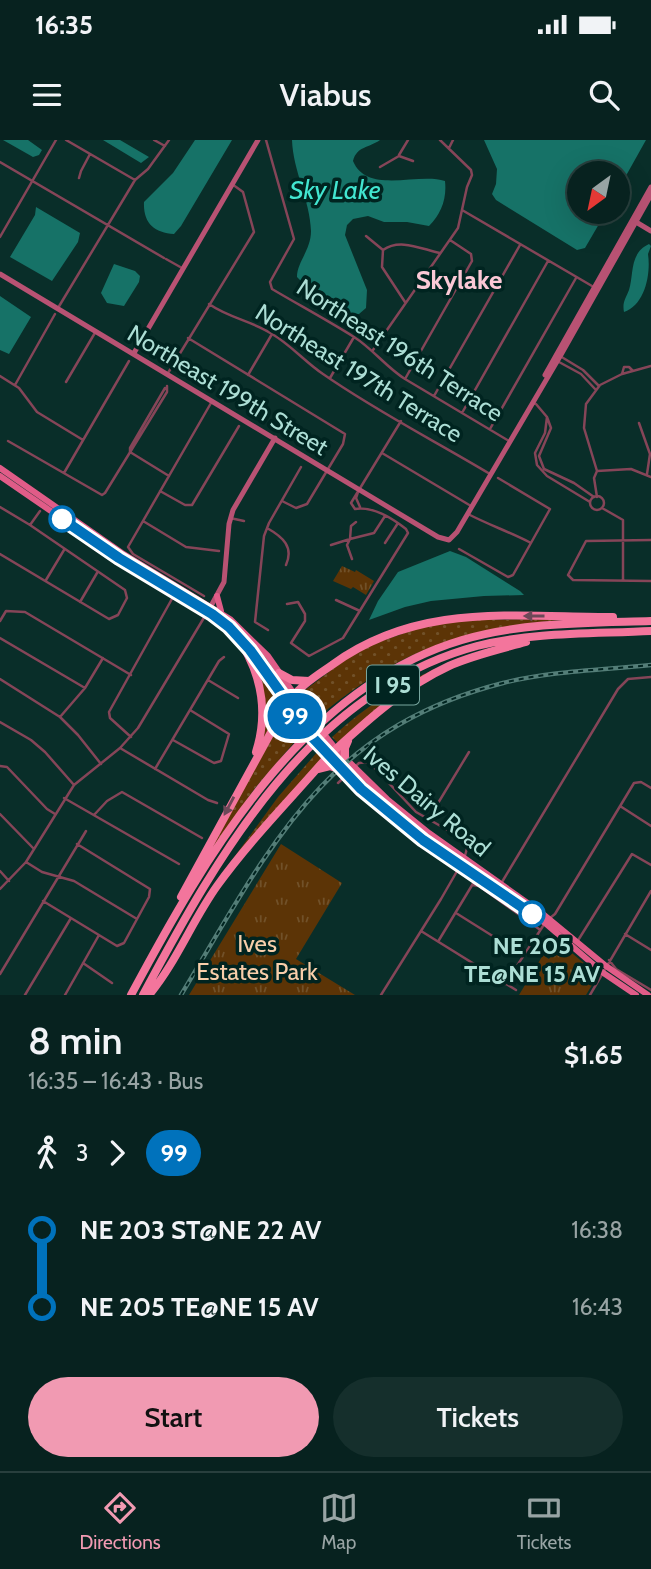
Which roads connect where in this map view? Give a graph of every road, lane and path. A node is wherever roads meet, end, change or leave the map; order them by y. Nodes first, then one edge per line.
1 (57, 140) edge
2 (66, 140) edge
3 (154, 140) edge
4 (169, 140) edge
5 (258, 140) edge
6 (266, 140) edge
7 (408, 140) edge
8 (440, 140) edge
9 (453, 140) edge
10 (165, 146) junction
11 (449, 148) junction
12 (90, 154) junction
13 (399, 156) junction
14 (413, 161) dead end
15 (0, 162) edge
16 (380, 167) dead end
17 (79, 178) dead end
18 (135, 180) junction
19 (33, 181) junction
20 (232, 184) junction
21 (651, 187) edge
22 (651, 195) edge
23 (462, 210) junction
24 (634, 221) junction
25 (109, 225) junction
26 (651, 231) edge
27 (366, 236) dead end
28 (0, 237) edge
29 (449, 240) junction
30 (520, 245) junction
31 (383, 250) junction
32 (440, 253) junction
33 (548, 261) junction
34 (182, 268) junction
35 (0, 274) edge
36 (576, 278) junction
37 (596, 288) junction
38 (406, 303) junction
39 (209, 304) junction
40 (57, 311) junction
41 (96, 331) junction
42 (272, 334) junction
43 (354, 337) junction
44 (188, 338) junction
45 (372, 351) junction
46 (134, 353) junction
47 (558, 358) junction
48 (129, 360) dead end
49 (651, 366) edge
50 (168, 373) junction
51 (586, 373) junction
52 (248, 375) junction
53 (0, 376) edge
54 (583, 377) junction
55 (330, 379) junction
56 (405, 379) junction
57 (66, 382) dead end
58 (15, 384) junction
59 (599, 386) junction
60 (595, 389) junction
61 (433, 396) junction
62 (213, 401) junction
63 (532, 403) junction
64 (526, 412) junction
65 (462, 413) junction
66 (547, 417) junction
67 (401, 421) junction
68 (639, 423) dead end
69 (239, 426) dead end
70 (490, 429) junction
71 (275, 438) junction
72 (83, 440) junction
73 (8, 441) dead end
74 (509, 441) junction
75 (130, 452) junction
76 (382, 453) junction
77 (301, 467) dead end
78 (0, 468) edge
79 (327, 470) junction
80 (597, 471) junction
81 (64, 474) junction
82 (490, 474) junction
83 (649, 475) edge
84 (0, 476) edge
85 (169, 476) junction
86 (498, 478) dead end
87 (576, 485) junction
88 (160, 491) junction
89 (572, 491) junction
90 (357, 492) junction
91 (596, 497) junction
92 (282, 501) junction
93 (590, 502) junction
94 (471, 506) junction
95 (0, 507) edge
96 (360, 507) junction
97 (602, 508) junction
98 (40, 511) dead end
99 (468, 513) junction
100 (385, 516) junction
101 (230, 518) junction
102 (142, 521) junction
103 (244, 522) dead end
104 (356, 522) dead end
105 (398, 523) junction
106 (30, 525) junction
107 (267, 528) junction
108 (350, 539) junction
109 (624, 539) junction
110 (651, 540) edge
111 (385, 543) dead end
112 (531, 543) junction
113 (331, 545) dead end
114 (459, 548) dead end
115 (64, 550) junction
116 (219, 551) dead end
117 (0, 554) edge
118 (352, 559) dead end
119 (286, 565) dead end
120 (97, 573) junction
121 (45, 581) junction
122 (623, 581) junction
123 (651, 581) edge
124 (204, 596) dead end
125 (217, 596) junction
126 (173, 597) dead end
127 (336, 600) dead end
128 (80, 602) junction
129 (287, 604) dead end
130 (210, 609) junction
131 (360, 611) junction
132 (222, 612) junction
133 (0, 621) edge
134 (651, 621) edge
135 (268, 630) dead end
136 (651, 633) edge
137 (0, 638) edge
138 (533, 640) junction
139 (243, 641) junction
140 (225, 657) dead end
141 (103, 658) junction
142 (279, 673) junction
143 (131, 674) junction
144 (651, 677) edge
145 (0, 679) edge
146 (208, 680) junction
147 (309, 681) junction
148 (85, 688) junction
149 (294, 695) junction
150 (238, 698) dead end
151 (287, 704) junction
152 (190, 710) junction
153 (60, 717) junction
154 (0, 722) edge
155 (131, 737) junction
156 (173, 739) junction
157 (120, 748) junction
158 (340, 751) junction
159 (469, 752) dead end
160 (329, 759) junction
161 (101, 764) junction
162 (252, 764) junction
163 (1, 765) edge
164 (155, 768) junction
165 (341, 770) joint
166 (338, 783) dead end
167 (74, 785) junction
168 (651, 788) edge
169 (64, 798) junction
170 (217, 803) dead end
171 (620, 806) junction
172 (0, 814) edge
173 (55, 814) junction
174 (94, 815) junction
175 (429, 820) junction
176 (651, 826) edge
177 (86, 831) dead end
178 (202, 838) dead end
179 (77, 844) junction
180 (34, 849) junction
181 (26, 862) junction
182 (462, 862) junction
183 (178, 864) dead end
184 (651, 865) edge
185 (0, 871) edge
186 (58, 875) junction
187 (477, 877) junction
188 (9, 881) junction
189 (472, 885) junction
190 (498, 887) junction
191 (0, 889) edge
192 (651, 891) edge
193 (43, 901) junction
194 (456, 913) junction
195 (71, 918) junction
196 (138, 919) junction
197 (547, 921) junction
198 (539, 929) junction
199 (421, 931) junction
200 (99, 934) junction
201 (164, 934) junction
202 (625, 934) junction
203 (438, 942) junction
204 (577, 942) junction
205 (651, 950) edge
206 (523, 955) junction
207 (83, 963) junction
208 (606, 966) junction
209 (0, 974) edge
210 (112, 983) dead end
211 (505, 984) junction
212 (516, 990) dead end
213 (651, 990) edge
214 (25, 995) edge
215 (65, 995) edge
216 (134, 995) edge
217 (147, 995) edge
218 (380, 995) edge
219 (590, 995) edge
220 (636, 995) edge
221 (648, 995) edge

1 - 19 street
2 - 12 street
3 - 10 street
4 - 10 street
5 - 20 street
6 - 43 street, Northeast 196th Terrace
7 - 13 street
8 - 11 street
9 - 11 street
10 - 18 street
11 - 23 street
12 - 17 street
12 - 18 street
13 - 14 street
13 - 16 street
15 - 19 street
18 - 25 street
19 - 25 street
19 - 28 street
20 - 34 street
20 - 39 street
21 - 24 street
22 - 24 street
23 - 29 street
23 - 30 street
24 - 26 street
24 - 37 street
25 - 34 street
25 - 40 street
27 - 31 street
29 - 32 street
29 - 56 street
30 - 33 street
30 - 61 street
31 - 32 street
31 - 38 street
32 - 38 street
33 - 36 street
33 - 65 street
34 - 46 street
35 - 40 street, Northeast 199th Street
36 - 37 street
36 - 70 street
37 - 47 street
38 - 45 street
39 - 42 street, Northeast 197th Terrace
39 - 44 street
40 - 41 street, Northeast 199th Street
40 - 58 street
41 - 46 street, Northeast 199th Street
41 - 57 street
42 - 52 street
42 - 55 street, Northeast 197th Terrace
43 - 45 street, Northeast 196th Terrace
43 - 55 street
44 - 50 street
44 - 52 street
45 - 56 street, Northeast 196th Terrace
46 - 50 street, Northeast 199th Street
47 - 51 street
47 - 54 street
47 - 63 street
47 - 64 street
48 - 72 street
49 - 59 street
50 - 62 street, Northeast 199th Street
51 - 54 street
51 - 59 street
52 - 79 street
53 - 58 street
54 - 60 street
55 - 67 street, Northeast 197th Terrace
56 - 61 street, Northeast 196th Terrace
58 - 72 street
59 - 60 street
60 - 80 street
61 - 65 street, Northeast 196th Terrace
62 - 71 street, Northeast 199th Street
62 - 85 street
63 - 64 street
63 - 66 street
64 - 74 street
65 - 70 street, Northeast 196th Terrace
66 - 87 street
66 - 89 street
67 - 76 street
67 - 82 street, Northeast 197th Terrace
68 - 83 street
69 - 88 street
70 - 74 street, Northeast 196th Terrace
71 - 79 street, Northeast 199th Street
71 - 101 street
72 - 81 street
73 - 81 street
74 - 82 street
75 - 75 street
75 - 81 street
75 - 85 street
76 - 90 street
76 - 94 street
77 - 92 street
78 - 130 main road, Ives Dairy Road
79 - 90 street, Northeast 199th Street
79 - 92 street
80 - 83 street
80 - 91 street
82 - 94 street
84 - 130 main road, Ives Dairy Road
85 - 88 street
86 - 112 street
87 - 89 street
87 - 91 street
88 - 102 street
89 - 93 street
90 - 96 street
90 - 96 street
90 - 99 street, Northeast 199th Street
91 - 93 street
91 - 97 street
92 - 107 street
93 - 97 street
94 - 99 street
95 - 106 street
96 - 100 street
97 - 109 street
98 - 106 street
99 - 112 street
100 - 105 street
100 - 108 street
101 - 103 street
101 - 125 street
102 - 116 street
102 - 124 street
104 - 108 street
105 - 111 street
105 - 131 street
106 - 115 street
107 - 119 street
107 - 135 street
108 - 113 street
108 - 118 street
109 - 110 street
109 - 122 street
109 - 122 street
112 - 114 street
115 - 120 street
115 - 121 street
117 - 121 street
120 - 128 street
120 - 128 street
121 - 128 street
122 - 123 street
125 - 130 street
125 - 132 main road
126 - 143 street
127 - 131 street
129 - 131 street
130 - 132 main road, Ives Dairy Road
130 - 139 main road, Ives Dairy Road
130 - 155 street
132 - 142 main road, Ives Dairy Road
133 - 141 street
134 -> 147 highway
134 - 201 highway, I 95
134 - 216 highway
136 - 138 highway, I 95
136 - 217 highway
137 - 148 street
138 - 158 highway
138 - 217 highway, I 95
139 - 151 main road, Ives Dairy Road
139 - 162 highway
140 - 146 street
141 - 143 street
141 - 148 street
142 - 147 highway
142 - 149 main road, Ives Dairy Road
143 - 155 street
144 - 190 street
145 - 153 street
146 - 150 street
146 - 152 street
147 - 149 highway
148 - 153 street
149 - 151 main road
149 - 158 main road, Ives Dairy Road
151 - 160 main road, Ives Dairy Road
151 - 162 highway
152 - 156 street
152 - 156 street
153 - 161 street
154 - 167 street
155 - 157 street
156 - 164 street
157 - 161 street
157 - 164 street
158 - 160 main road
158 - 182 main road, Ives Dairy Road
159 - 175 street
160 - 165 highway
160 - 217 highway
161 - 167 street
162 -> 201 highway
163 - 173 street
164 - 170 street
165 - 182 main road, Ives Dairy Road
166 - 175 street
167 - 169 street
168 - 171 street
169 - 173 street
169 - 174 street
171 - 176 street
171 - 197 street
172 - 180 street
173 - 180 street
174 - 178 street
174 - 183 street
175 - 182 street
177 - 179 street
179 - 186 street
179 - 196 street
180 - 181 street
181 - 186 street
181 - 188 street
182 - 187 main road, Ives Dairy Road
182 - 190 main road, Ives Dairy Road
182 - 199 street
184 - 204 street
185 - 188 street
186 - 193 street
186 - 196 street
187 - 189 street
187 - 190 main road, Ives Dairy Road
188 - 191 street
189 - 194 street
189 - 198 street
190 - 197 main road, Ives Dairy Road
192 - 202 street
193 - 195 street
193 - 209 street
194 - 203 street
194 - 206 street
195 - 200 street
195 - 214 street
196 - 200 street
197 - 198 street
197 - 204 main road, Ives Dairy Road
197 - 208 main road, Ives Dairy Road
198 - 206 street
199 - 203 street
199 - 218 street
200 - 207 street
201 - 216 highway, I 95
202 - 205 street
202 - 208 street
203 - 211 street
204 - 208 main road, Ives Dairy Road
206 - 211 street
207 - 210 street
207 - 215 street
208 - 213 street
208 - 219 street
208 - 220 main road, Ives Dairy Road
208 - 221 main road, Ives Dairy Road
211 - 212 street

